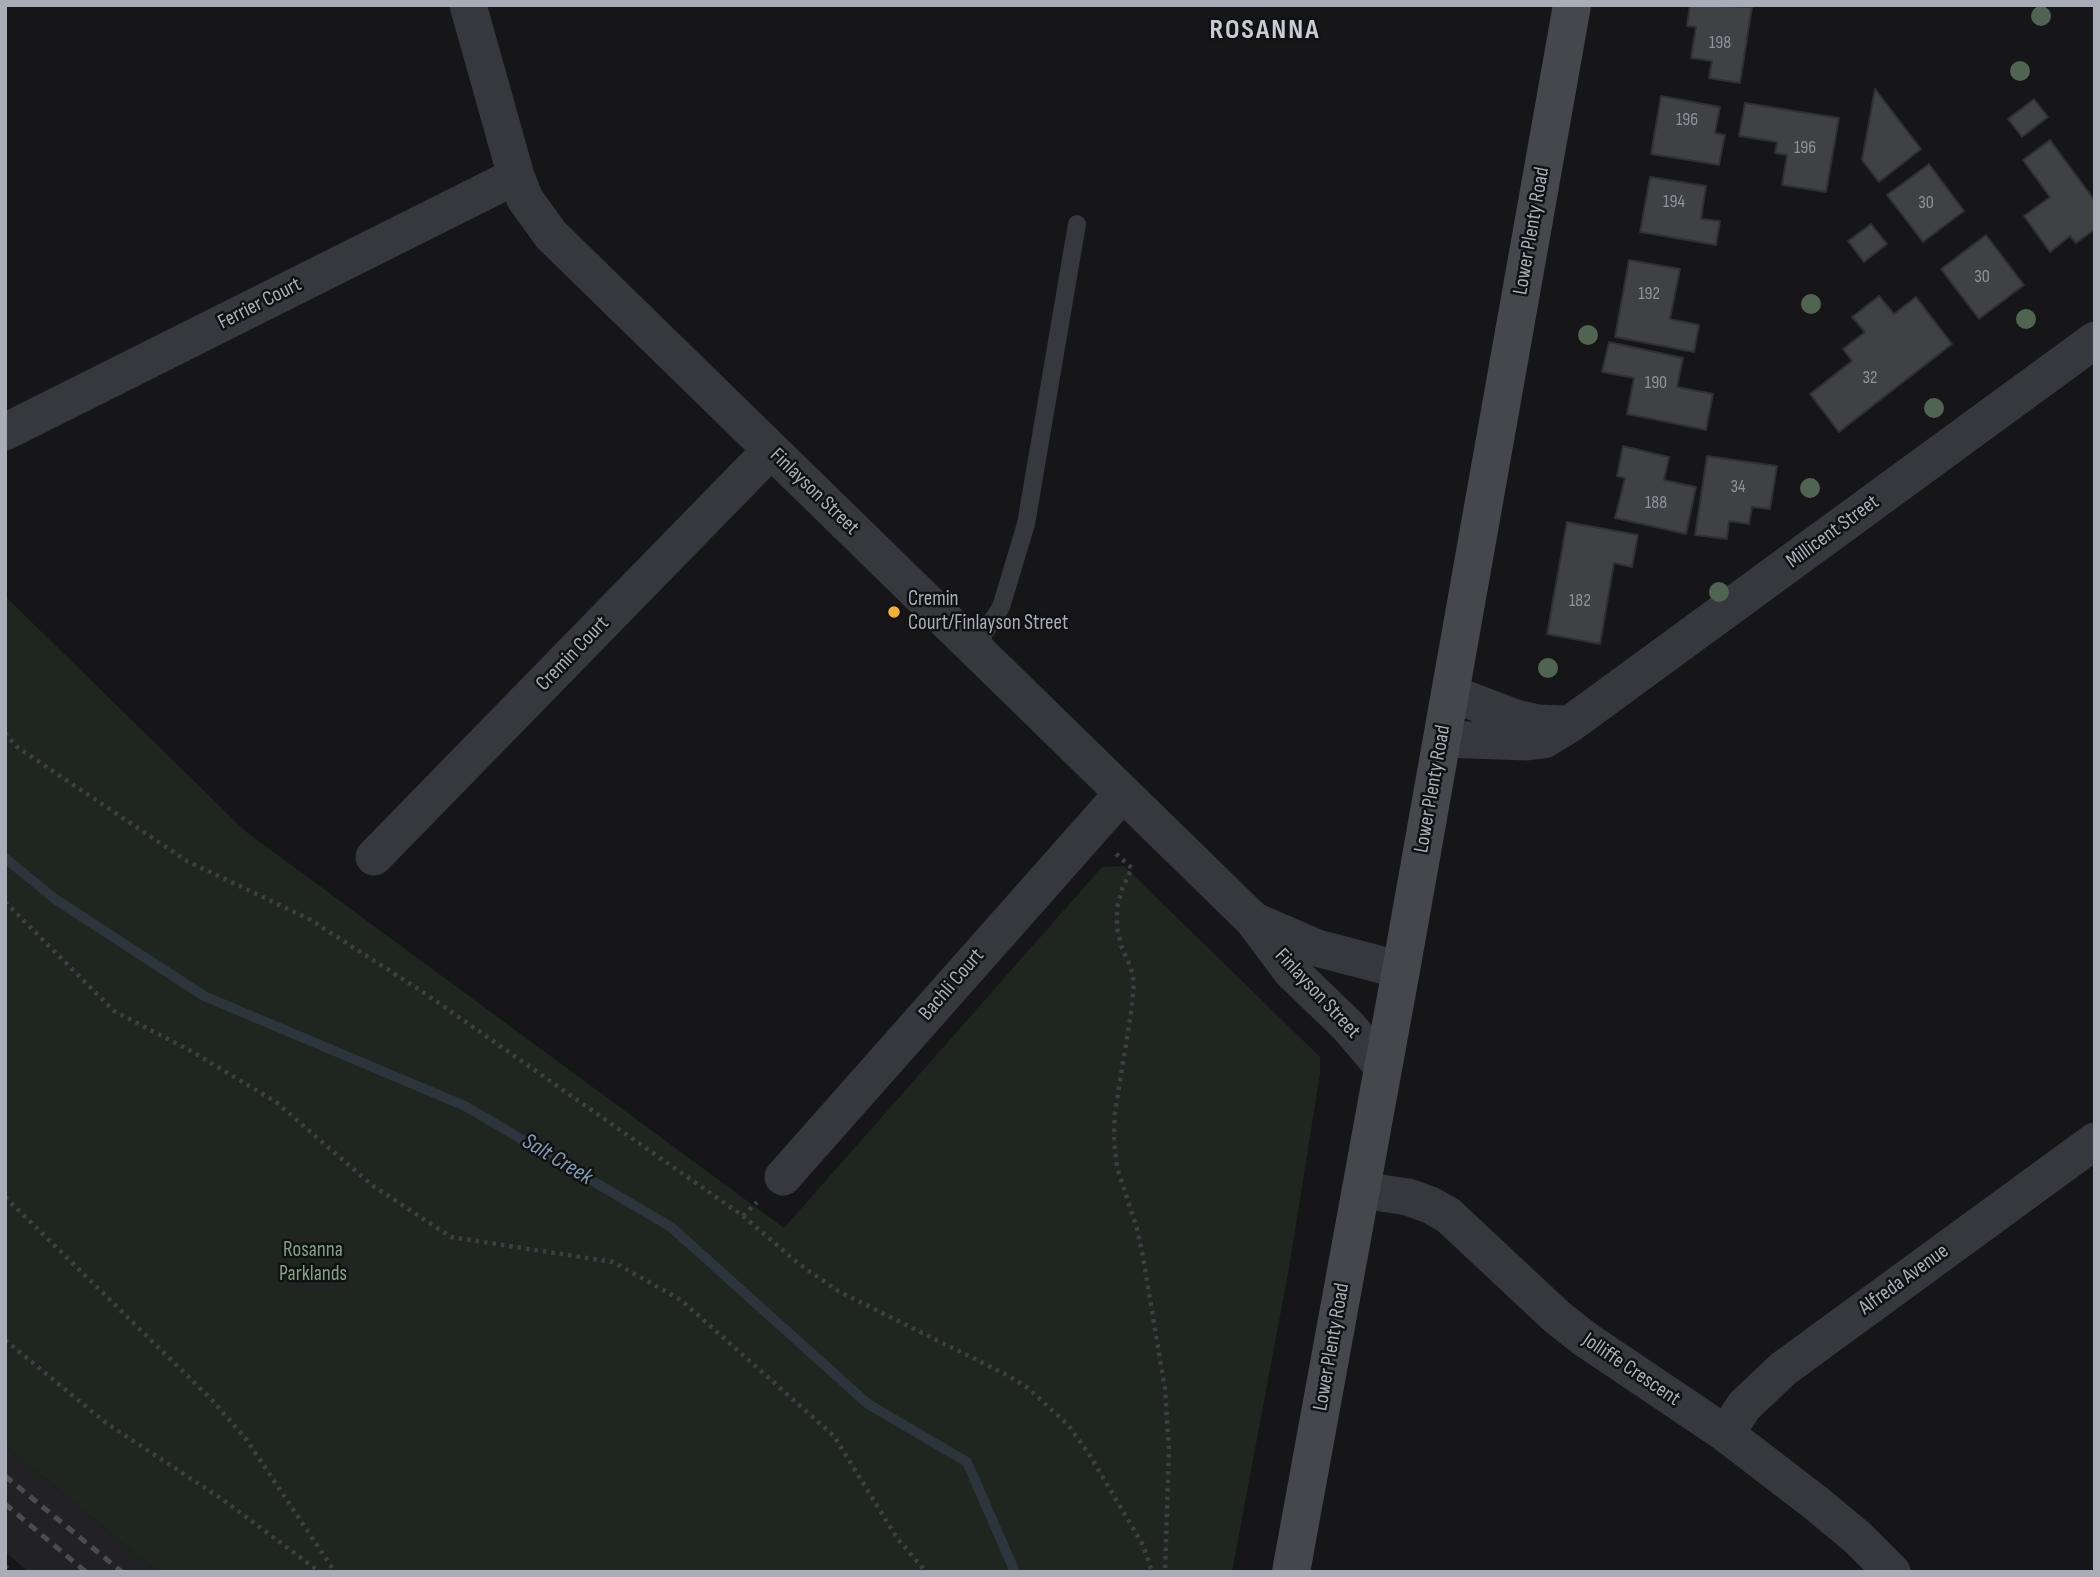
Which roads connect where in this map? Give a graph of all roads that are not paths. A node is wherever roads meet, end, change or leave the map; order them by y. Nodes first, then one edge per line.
1 (468, 5) edge
2 (1572, 5) edge
3 (516, 176) junction
4 (1077, 224) dead end
5 (2095, 340) edge
6 (5, 432) edge
7 (771, 450) junction
8 (974, 649) junction
9 (1450, 693) junction
10 (1570, 724) junction
11 (1442, 739) junction
12 (1123, 793) junction
13 (374, 857) dead end
14 (1253, 920) junction
15 (1401, 970) junction
16 (1383, 1067) junction
17 (2095, 1141) edge
18 (783, 1177) dead end
19 (1361, 1190) junction
20 (1726, 1434) junction
21 (1291, 1572) edge
22 (1892, 1572) edge

1 - 3 street, Finlayson Street
2 - 9 main road, Lower Plenty Road
3 - 6 street, Ferrier Court
3 - 7 street, Finlayson Street
4 - 8 lane
5 - 10 street, Millicent Street
7 - 8 street, Finlayson Street
7 - 13 street, Cremin Court
8 - 12 street, Finlayson Street
9 - 10 street
9 - 11 main road, Lower Plenty Road
10 - 11 street, Millicent Street
11 - 15 main road, Lower Plenty Road
12 - 14 street, Finlayson Street
12 - 18 street, Bachli Court
14 - 15 street, Finlayson Street
14 - 16 street, Finlayson Street
15 - 16 main road, Lower Plenty Road
16 - 19 main road, Lower Plenty Road
17 - 20 street, Alfreda Avenue
19 - 20 street, Jolliffe Crescent
19 - 21 main road, Lower Plenty Road
20 - 22 street, Jolliffe Crescent

